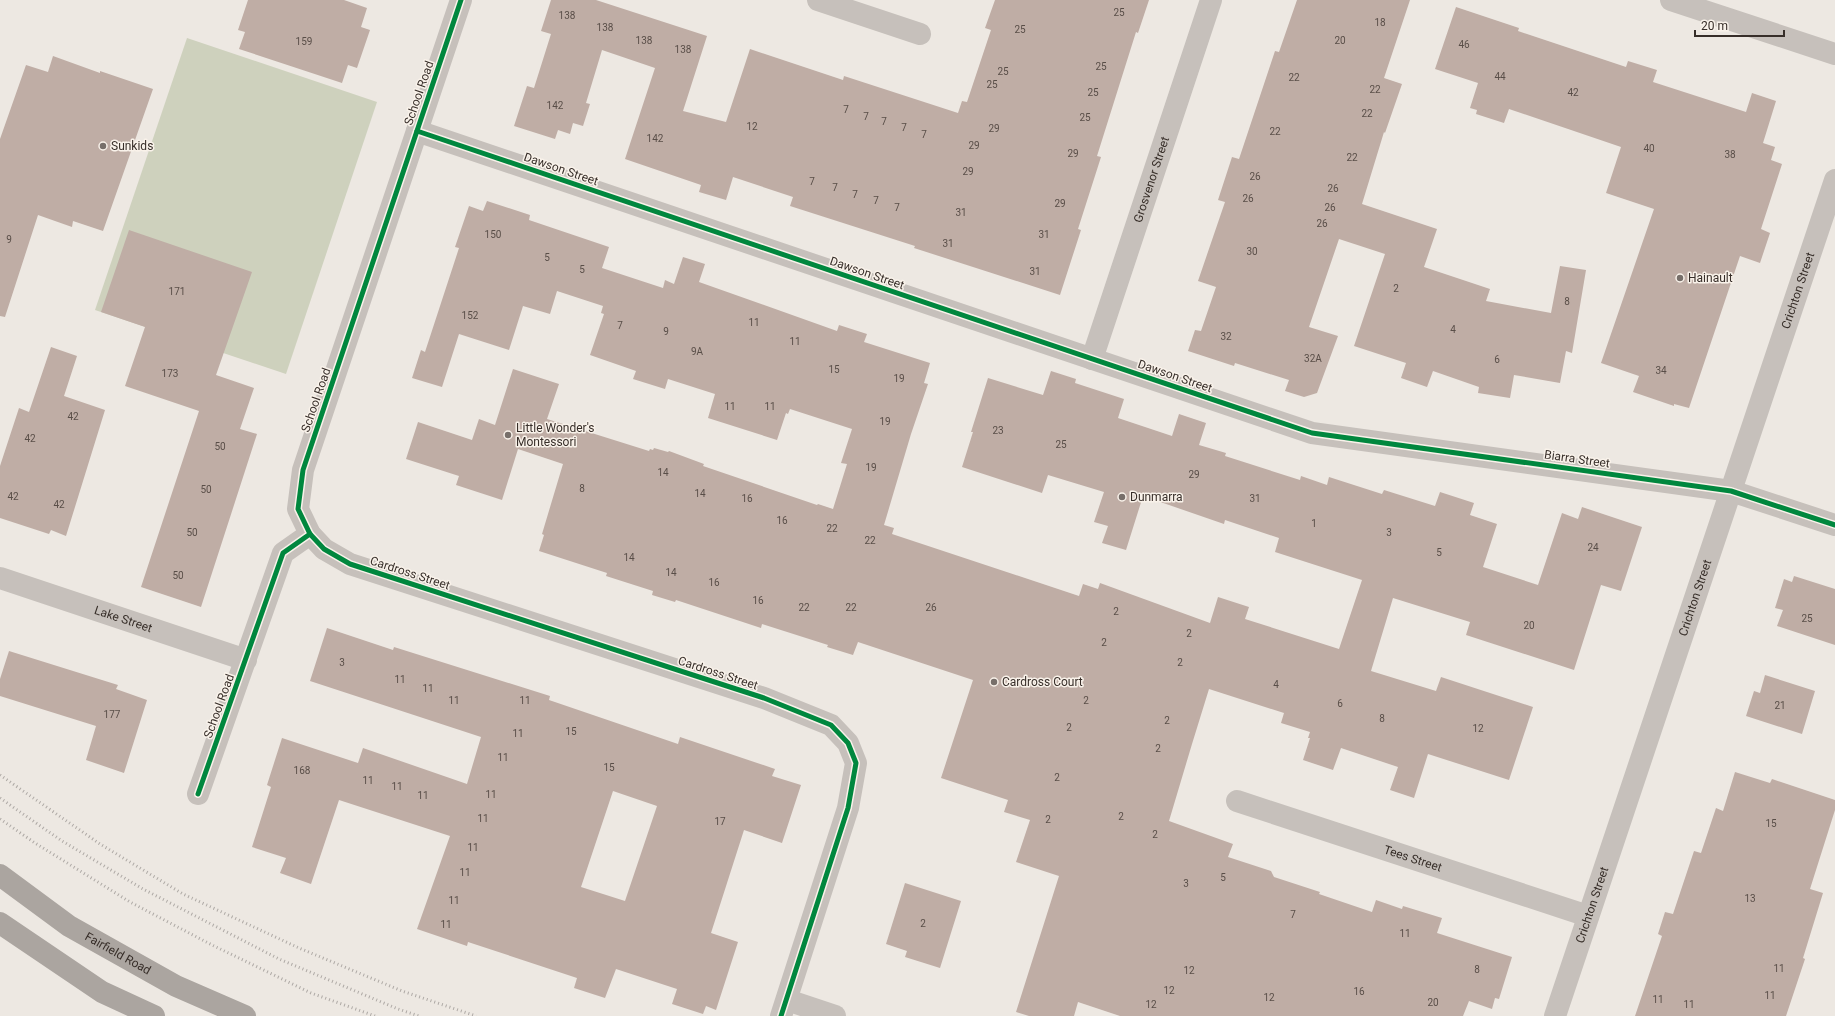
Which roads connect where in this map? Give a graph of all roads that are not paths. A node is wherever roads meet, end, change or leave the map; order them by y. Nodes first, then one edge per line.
1 (461, 0) edge
2 (818, 0) edge
3 (1211, 0) edge
4 (1671, 0) edge
5 (920, 34) dead end
6 (1835, 54) edge
7 (417, 131) junction
8 (1835, 180) edge
9 (1092, 359) junction
10 (1312, 433) joint
11 (1731, 491) junction
12 (1835, 525) edge
13 (310, 534) junction
14 (0, 578) edge
15 (246, 660) junction
16 (198, 794) dead end
17 (1237, 801) dead end
18 (0, 876) edge
19 (1588, 916) junction
20 (0, 923) edge
21 (784, 1008) edge
22 (154, 1016) edge
23 (245, 1016) edge
24 (834, 1016) edge
25 (1555, 1016) edge

1 - 7 street, School Road
2 - 5 street
3 - 9 street, Grosvenor Street
4 - 6 street
7 - 9 street, Dawson Street
7 - 13 street, School Road
8 - 11 street, Crichton Street
9 - 10 street, Dawson Street
10 - 11 street, Biarra Street
11 - 12 street, Biarra Street
11 - 19 street, Crichton Street
13 - 15 street, School Road
13 - 21 street, Cardross Street
14 - 15 street, Lake Street
15 - 16 street, School Road
17 - 19 street, Tees Street
18 - 23 main road, Fairfield Road
19 - 25 street, Crichton Street
20 - 22 main road
21 - 24 street

